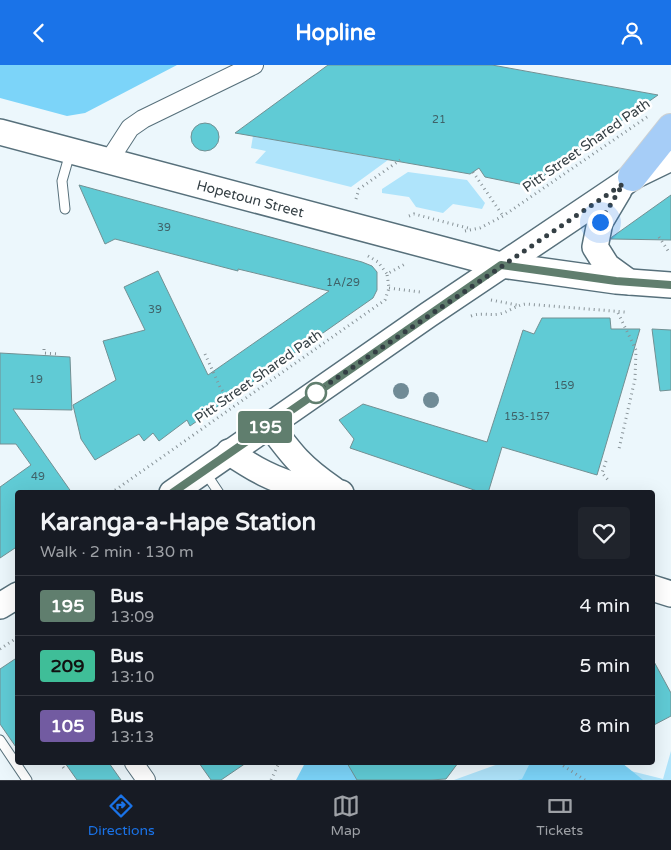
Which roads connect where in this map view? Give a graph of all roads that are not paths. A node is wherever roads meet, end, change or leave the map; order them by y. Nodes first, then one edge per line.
1 (254, 65) edge
2 (661, 121) edge
3 (0, 133) edge
4 (671, 145) edge
5 (70, 152) junction
6 (671, 158) edge
7 (108, 162) junction
8 (627, 181) junction
9 (65, 209) dead end
10 (501, 265) junction
11 (630, 282) junction
12 (671, 285) edge
13 (270, 424) junction
14 (230, 452) junction
15 (203, 470) junction
16 (176, 490) edge
17 (217, 490) edge
18 (325, 490) edge
19 (336, 490) edge
20 (655, 589) edge
21 (671, 594) edge
22 (15, 596) edge
23 (0, 606) edge
24 (0, 741) edge
25 (15, 763) edge
26 (17, 765) edge
27 (135, 765) edge
28 (27, 780) edge
29 (146, 780) edge

1 - 7 street
2 - 8 highway
3 - 5 main road, Hopetoun Street
4 - 8 main road
5 - 7 main road, Hopetoun Street
5 - 9 lane
6 - 8 main road
7 - 10 main road, Hopetoun Street
8 - 10 main road
8 - 11 main road
10 - 11 main road, Hopetoun Street
10 - 13 main road
11 - 12 main road, Hopetoun Street
13 - 14 main road
13 - 19 main road
14 - 15 main road
14 - 18 main road
15 - 16 main road
15 - 17 lane
20 - 21 main road
22 - 23 main road
24 - 25 lane
26 - 28 lane
27 - 29 street

